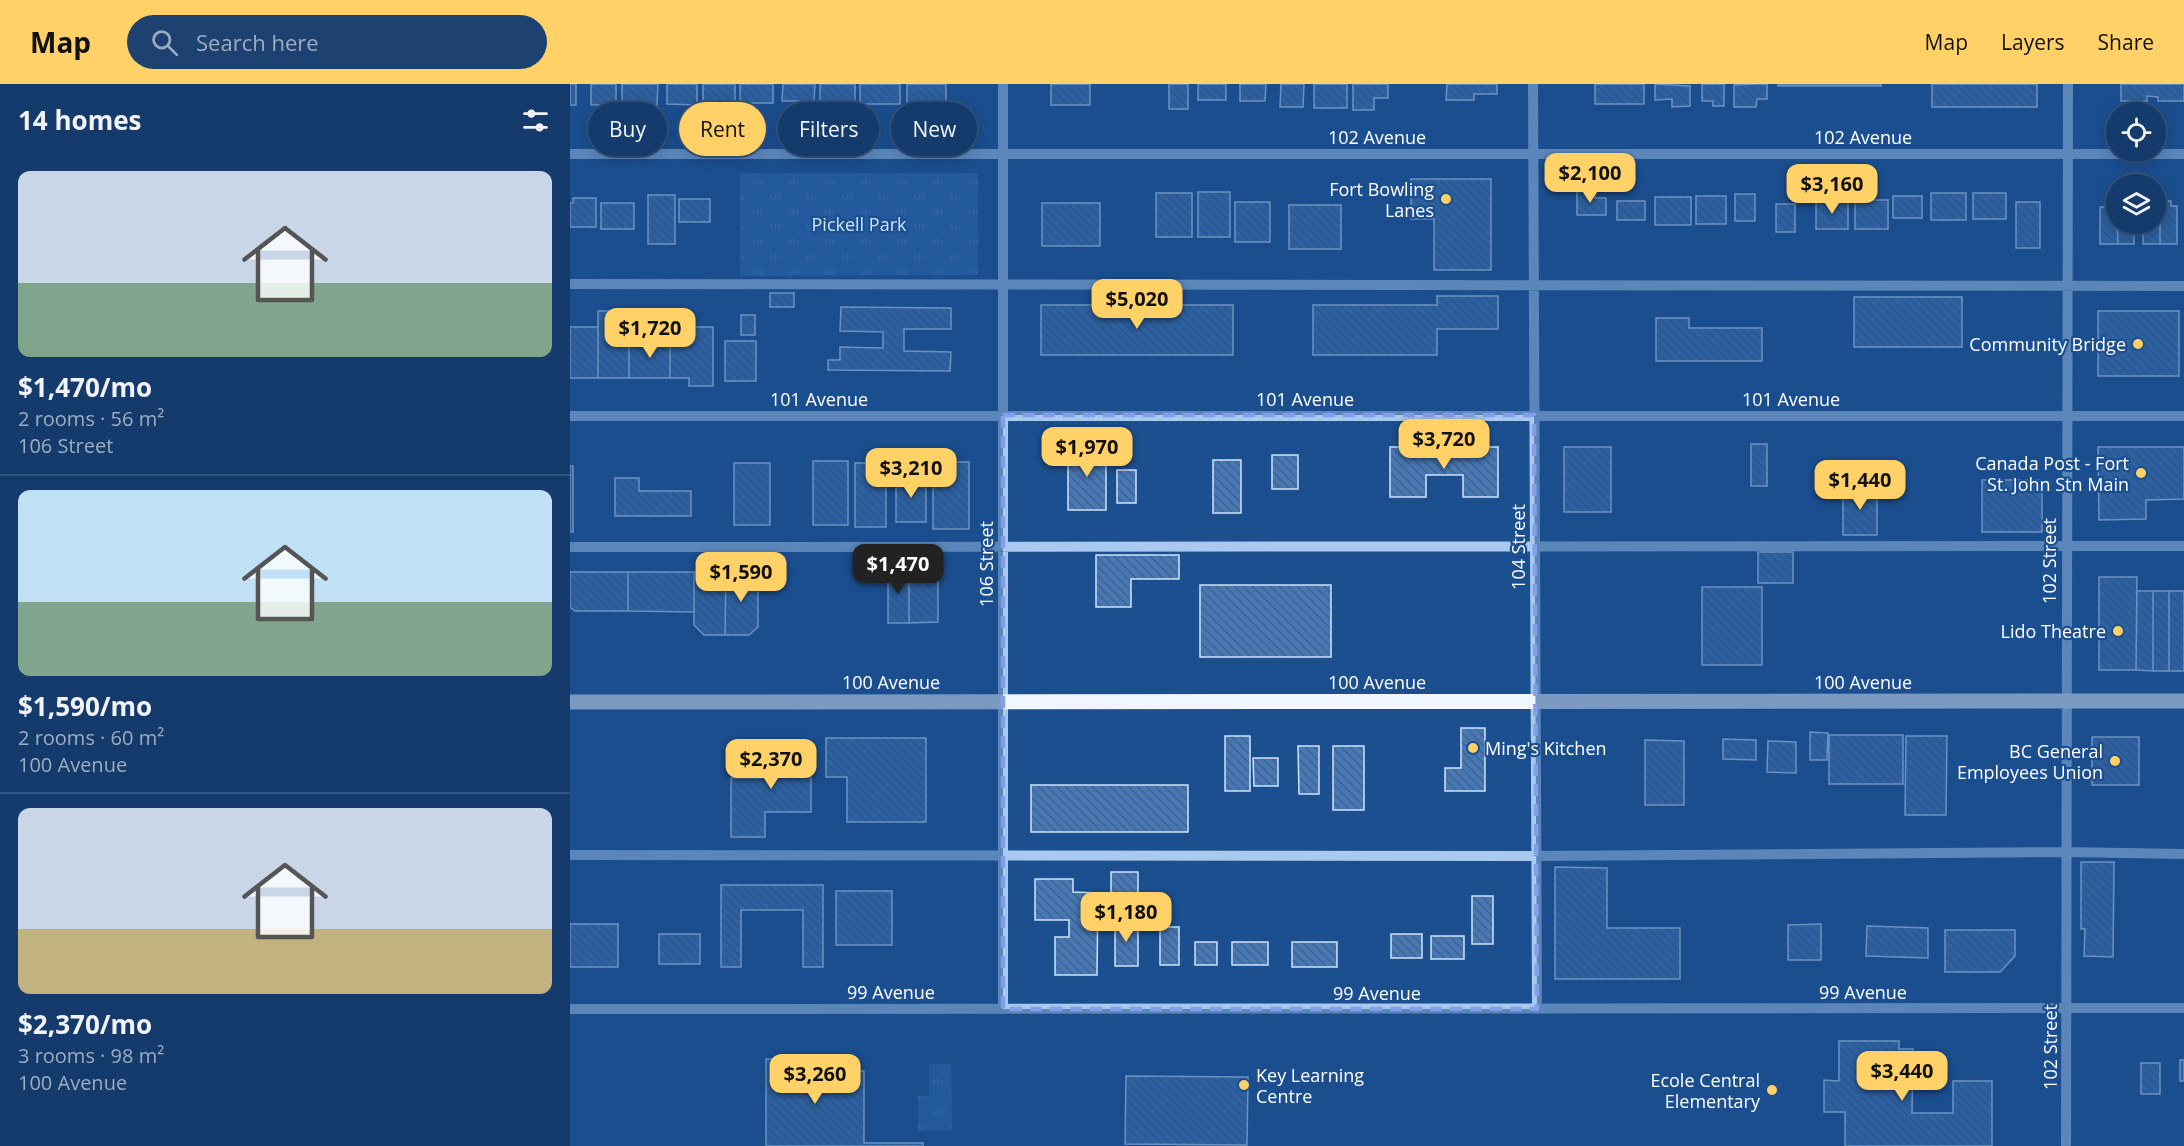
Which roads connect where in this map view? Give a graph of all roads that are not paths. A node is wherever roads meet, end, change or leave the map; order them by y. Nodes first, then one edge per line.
1 (1003, 84) edge
2 (1533, 84) edge
3 (2067, 84) edge
4 (1533, 153) junction
5 (570, 154) edge
6 (2067, 154) junction
7 (2184, 154) edge
8 (1002, 155) junction
9 (570, 284) edge
10 (1002, 284) junction
11 (1534, 285) junction
12 (2067, 286) junction
13 (2184, 286) edge
14 (1003, 415) junction
15 (1534, 415) junction
16 (570, 416) edge
17 (2067, 416) junction
18 (2184, 416) edge
19 (1534, 546) junction
20 (2066, 546) junction
21 (2184, 546) edge
22 (570, 547) edge
23 (1002, 548) junction
24 (2066, 701) junction
25 (2184, 701) edge
26 (570, 702) edge
27 (1003, 702) junction
28 (1535, 702) junction
29 (2065, 852) junction
30 (2184, 854) edge
31 (570, 855) edge
32 (1003, 855) junction
33 (1536, 855) junction
34 (2066, 1008) junction
35 (2184, 1008) edge
36 (570, 1009) edge
37 (1002, 1009) junction
38 (1537, 1009) junction
39 (2066, 1146) edge

1 - 8 street, 106 Street
2 - 4 street, 104 Street
3 - 6 street, 102 Street
4 - 6 street, 102 Avenue
4 - 8 street, 102 Avenue
4 - 11 street, 104 Street
5 - 8 street, 102 Avenue
6 - 7 street, 102 Avenue
6 - 12 street, 102 Street
8 - 10 street, 106 Street
9 - 10 street
10 - 11 street
10 - 14 street, 106 Street
11 - 12 street
11 - 15 street, 104 Street
12 - 13 street
12 - 17 street, 102 Street
14 - 15 street, 101 Avenue
14 - 16 street, 101 Avenue
14 - 23 street, 106 Street
15 - 17 street, 101 Avenue
15 - 19 street, 104 Street
17 - 18 street, 101 Avenue
17 - 20 street, 102 Street
19 - 20 street
19 - 23 street
19 - 28 street, 104 Street
20 - 21 street
20 - 24 street, 102 Street
22 - 23 street
23 - 27 street, 106 Street
24 - 25 main road, 100 Avenue
24 - 28 main road, 100 Avenue
24 - 29 street, 102 Street
26 - 27 main road, 100 Avenue
27 - 28 main road, 100 Avenue
27 - 32 street, 106 Street
28 - 33 street, 104 Street
29 - 30 street
29 - 33 street
29 - 34 street, 102 Street
31 - 32 street
32 - 33 street
32 - 37 street, 106 Street
33 - 38 street, 104 Street
34 - 35 street, 99 Avenue
34 - 38 street, 99 Avenue
34 - 39 street, 102 Street
36 - 37 street, 99 Avenue
37 - 38 street, 99 Avenue

